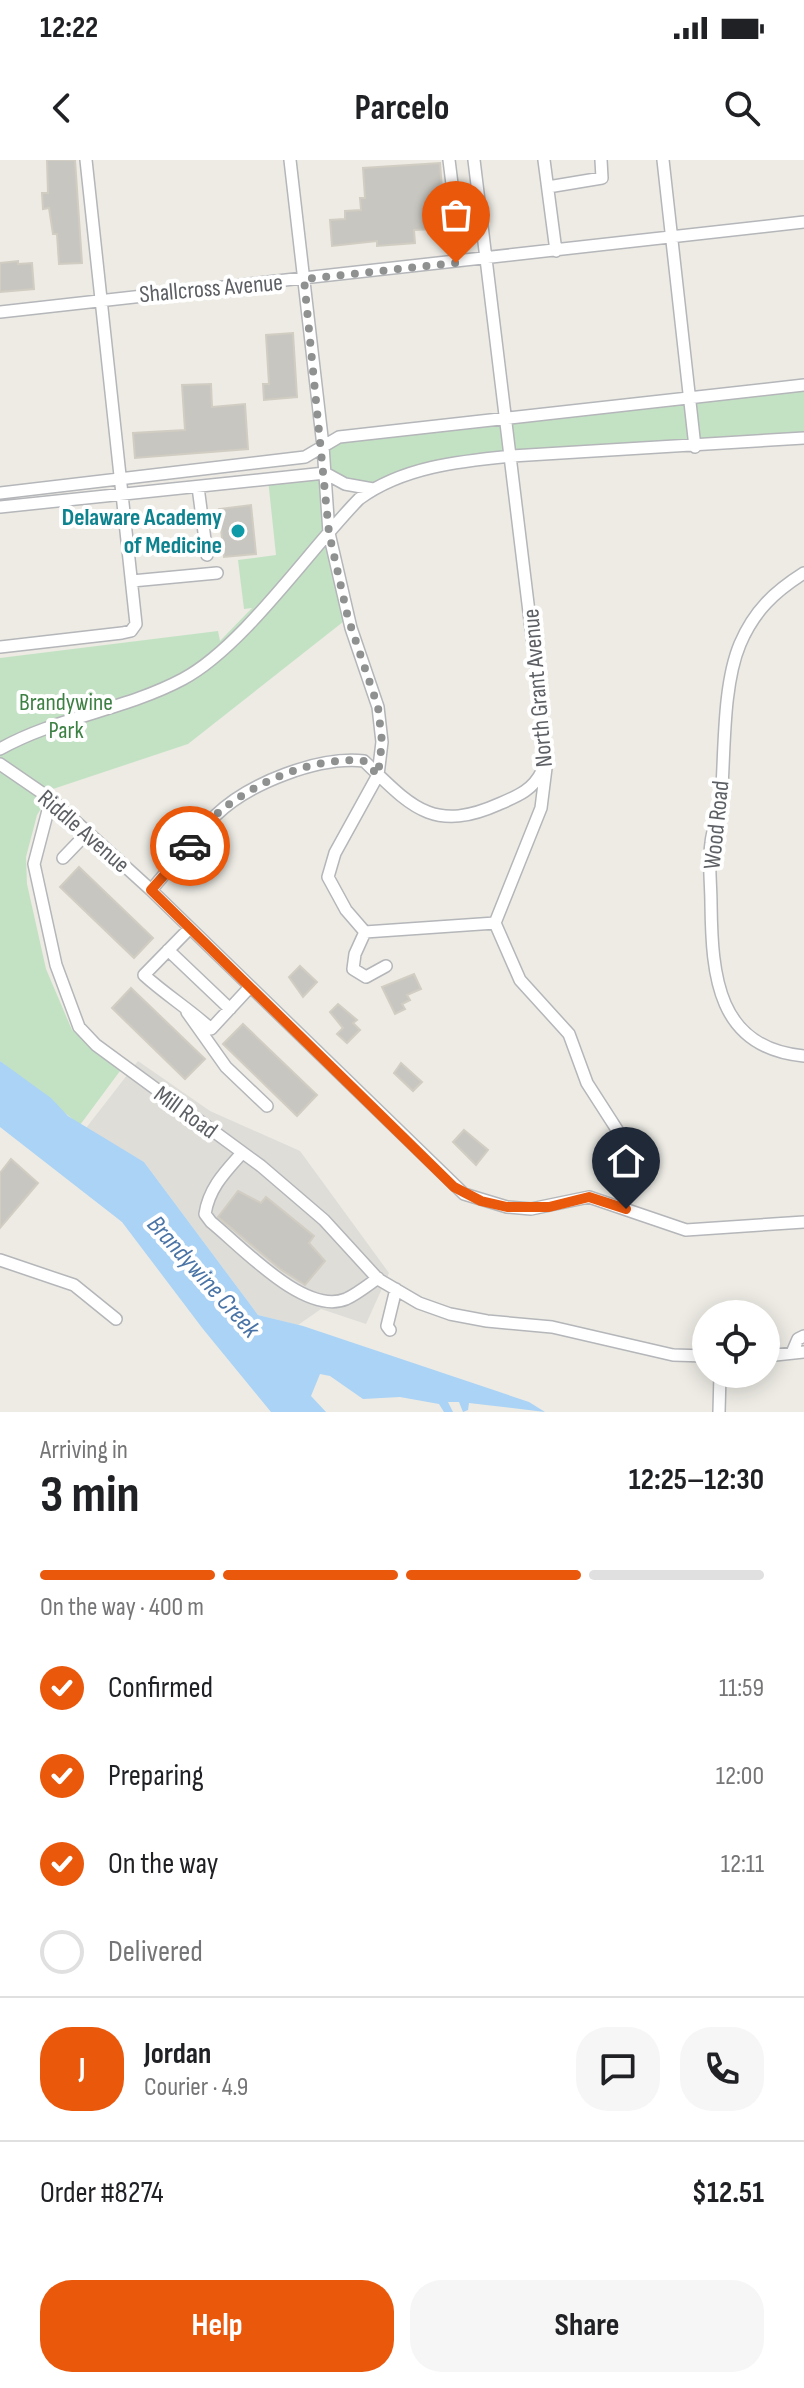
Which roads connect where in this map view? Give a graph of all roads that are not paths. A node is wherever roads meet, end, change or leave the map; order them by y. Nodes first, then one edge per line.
1 (86, 160) edge
2 (290, 160) edge
3 (449, 160) edge
4 (474, 160) edge
5 (544, 160) edge
6 (601, 160) edge
7 (663, 160) edge
8 (548, 187) junction
9 (478, 192) junction
10 (804, 222) edge
11 (671, 236) junction
12 (556, 251) junction
13 (487, 259) junction
14 (304, 279) junction
15 (101, 299) junction
16 (0, 312) edge
17 (804, 385) edge
18 (689, 398) junction
19 (507, 419) junction
20 (804, 438) edge
21 (323, 446) junction
22 (695, 447) junction
23 (512, 456) junction
24 (325, 473) junction
25 (121, 480) junction
26 (198, 487) junction
27 (373, 489) junction
28 (0, 493) edge
29 (123, 495) junction
30 (0, 507) edge
31 (329, 533) junction
32 (207, 555) dead end
33 (217, 573) dead end
34 (804, 573) edge
35 (132, 581) junction
36 (0, 647) edge
37 (0, 749) edge
38 (547, 760) junction
39 (0, 764) edge
40 (378, 775) junction
41 (51, 799) junction
42 (88, 832) junction
43 (63, 858) dead end
44 (151, 890) junction
45 (495, 923) junction
46 (190, 928) junction
47 (365, 932) junction
48 (168, 950) junction
49 (386, 966) dead end
50 (250, 987) junction
51 (183, 1003) junction
52 (230, 1009) junction
53 (804, 1056) edge
54 (267, 1106) dead end
55 (242, 1153) junction
56 (641, 1167) dead end
57 (804, 1222) edge
58 (0, 1260) edge
59 (378, 1278) junction
60 (396, 1289) junction
61 (116, 1319) dead end
62 (390, 1330) dead end
63 (804, 1336) edge
64 (798, 1353) edge
65 (692, 1356) edge
66 (720, 1388) edge
67 (719, 1412) edge

1 - 15 street
2 - 14 street
3 - 9 street
4 - 9 street, North Grant Avenue
5 - 8 street
6 - 8 street
7 - 11 street
8 - 12 street
9 - 13 street, North Grant Avenue
10 - 11 street, Shallcross Avenue
11 - 12 street, Shallcross Avenue
11 - 18 street
12 - 13 street, Shallcross Avenue
13 - 14 street, Shallcross Avenue
13 - 19 street, North Grant Avenue
14 - 15 street, Shallcross Avenue
14 - 21 street
15 - 16 street, Shallcross Avenue
15 - 25 street
17 - 18 street
18 - 19 street
18 - 22 street
19 - 21 street
19 - 23 street, North Grant Avenue
20 - 22 street
21 - 24 street
21 - 25 street
22 - 23 street
23 - 27 street
23 - 38 street, North Grant Avenue
24 - 26 street
24 - 27 street
24 - 31 street
25 - 28 street
25 - 29 street
26 - 29 street
26 - 32 street
27 - 31 street
29 - 30 street
29 - 35 street
31 - 37 street
31 - 40 street
33 - 35 street
34 - 53 street, Wood Road
35 - 36 street
38 - 40 street
38 - 45 street, North Grant Avenue
39 - 41 street, Riddle Avenue
40 - 44 street
40 - 47 street
41 - 42 street, Riddle Avenue
41 - 55 street, Mill Road
42 - 43 street
42 - 44 street, Riddle Avenue
44 - 46 street, Riddle Avenue
45 - 47 street
45 - 56 street
46 - 48 street
46 - 50 street, Riddle Avenue
47 - 49 street
48 - 51 street
48 - 52 street
50 - 52 street
50 - 57 street, Riddle Avenue
51 - 52 street
51 - 54 street
55 - 59 street, Mill Road
55 - 59 street
58 - 61 street
59 - 60 street, Mill Road
60 - 62 street
60 - 65 street, Mill Road
63 - 64 street
66 - 67 street

